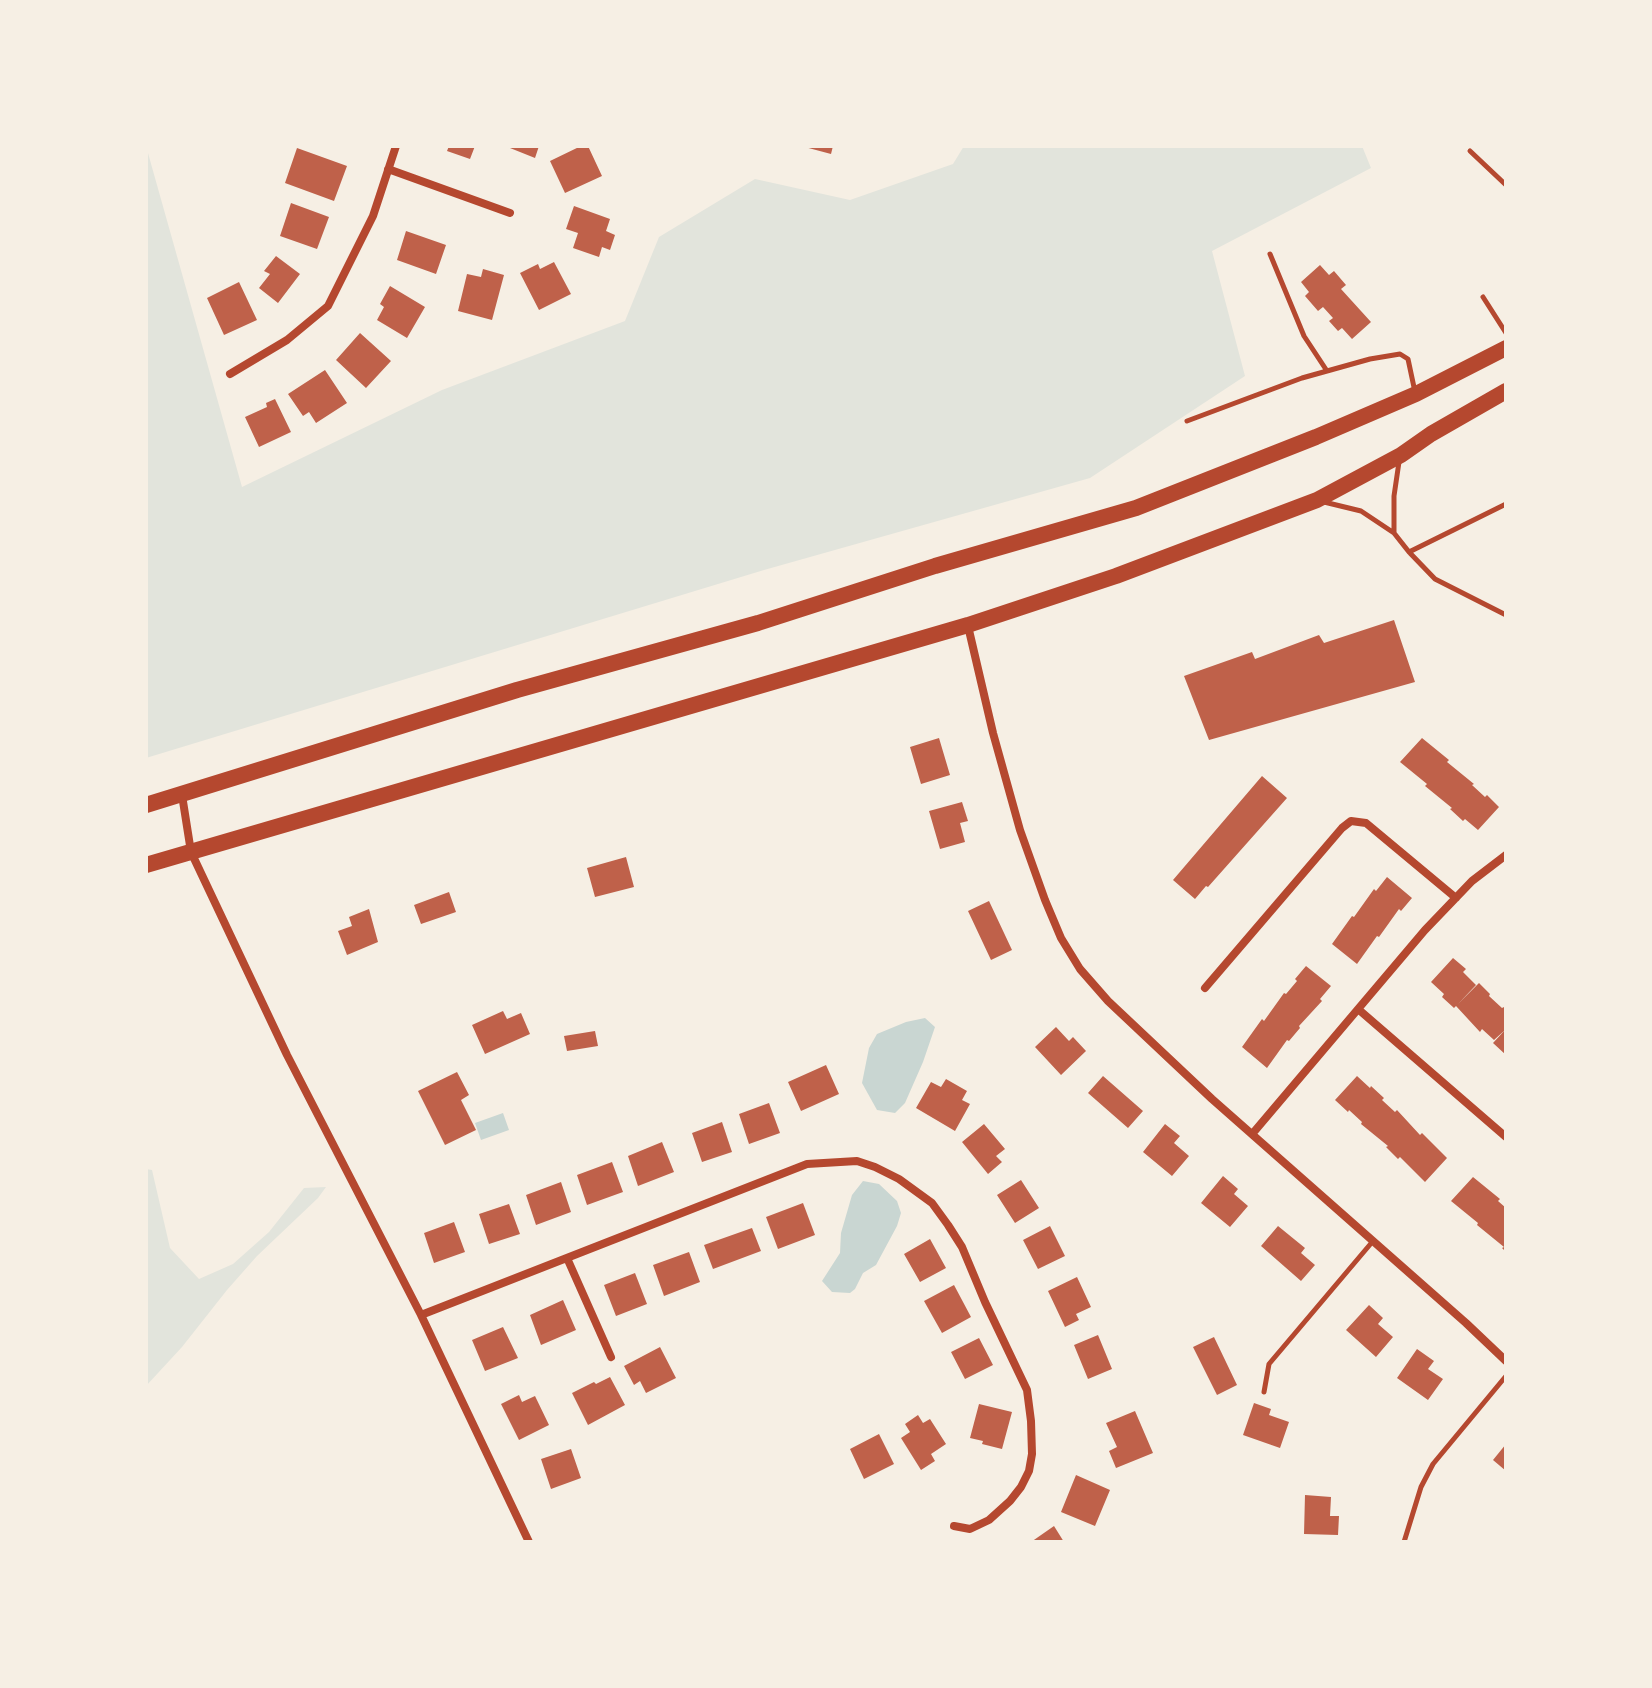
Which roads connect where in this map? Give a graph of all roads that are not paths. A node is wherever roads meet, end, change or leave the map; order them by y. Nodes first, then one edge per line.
1 (396, 146) edge
2 (1470, 151) dead end
3 (388, 169) junction
4 (1506, 185) edge
5 (510, 213) dead end
6 (1270, 254) dead end
7 (1483, 297) dead end
8 (1506, 333) edge
9 (1506, 348) edge
10 (1327, 371) junction
11 (230, 374) dead end
12 (1506, 391) edge
13 (1416, 394) junction
14 (1187, 421) dead end
15 (1401, 455) junction
16 (1317, 500) junction
17 (1506, 504) edge
18 (1394, 533) junction
19 (1409, 552) junction
20 (1506, 615) edge
21 (968, 625) junction
22 (182, 794) junction
23 (146, 805) edge
24 (191, 852) junction
25 (1506, 855) edge
26 (146, 865) edge
27 (1456, 898) junction
28 (1205, 988) dead end
29 (1358, 1009) junction
30 (1253, 1133) junction
31 (1506, 1137) edge
32 (1373, 1240) junction
33 (567, 1258) junction
34 (421, 1315) junction
35 (611, 1357) dead end
36 (1506, 1361) edge
37 (1506, 1376) edge
38 (1264, 1392) dead end
39 (954, 1526) dead end
40 (529, 1542) edge
41 (1404, 1542) edge

1 - 3 street
2 - 4 lane
3 - 5 street
3 - 11 street
6 - 10 lane
7 - 8 lane
9 - 13 highway
10 - 13 lane
10 - 14 lane
12 - 15 highway
13 - 22 highway
15 - 16 highway
15 - 18 lane
16 - 18 lane
16 - 21 highway
17 - 19 lane
18 - 19 lane
19 - 20 lane
21 - 24 highway
21 - 30 street
22 - 23 highway
22 - 24 street
24 - 26 highway
24 - 34 street
25 - 27 street
27 - 28 street
27 - 29 street
29 - 30 street
29 - 31 street
30 - 32 street
32 - 36 street
32 - 38 lane
33 - 34 street
33 - 35 street
33 - 39 street
34 - 40 street
37 - 41 lane

